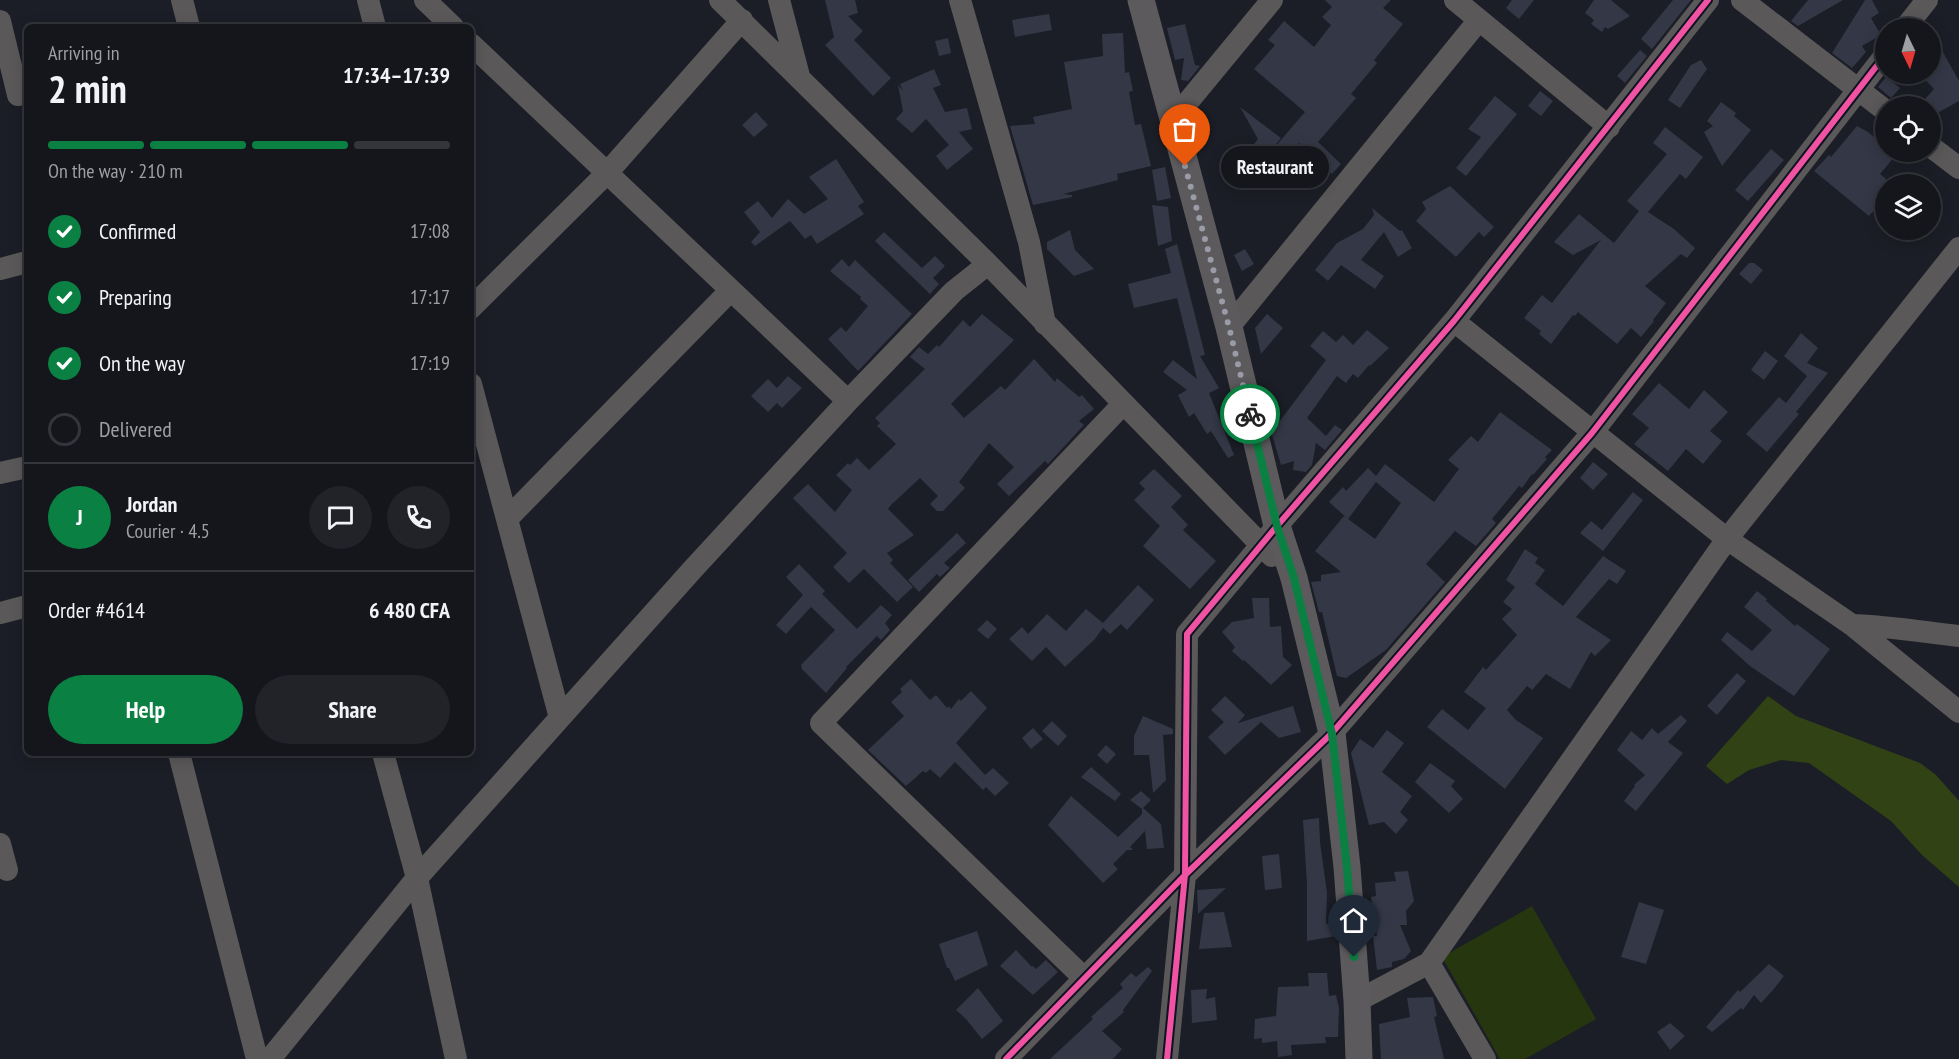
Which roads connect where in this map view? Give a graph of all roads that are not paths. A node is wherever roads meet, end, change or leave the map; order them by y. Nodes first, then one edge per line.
1 (182, 0) edge
2 (368, 0) edge
3 (425, 0) edge
4 (720, 0) edge
5 (779, 0) edge
6 (960, 0) edge
7 (1141, 0) edge
8 (1272, 0) edge
9 (1455, 0) edge
10 (1708, 0) edge
11 (1742, 0) edge
12 (1927, 0) edge
13 (1913, 18) edge
14 (742, 20) junction
15 (1479, 20) junction
16 (0, 21) edge
17 (188, 24) edge
18 (374, 24) edge
19 (450, 24) edge
20 (474, 47) edge
21 (1875, 68) edge
22 (799, 77) junction
23 (1858, 90) junction
24 (15, 96) edge
25 (1875, 103) edge
26 (1173, 120) junction
27 (1609, 127) junction
28 (1941, 154) edge
29 (1959, 168) edge
30 (608, 173) junction
31 (1959, 248) edge
32 (24, 263) edge
33 (988, 264) junction
34 (0, 269) edge
35 (731, 290) junction
36 (474, 305) edge
37 (1454, 321) junction
38 (1045, 324) junction
39 (1229, 327) junction
40 (474, 395) edge
41 (848, 401) junction
42 (1123, 404) junction
43 (1592, 433) junction
44 (24, 467) edge
45 (0, 473) edge
46 (507, 519) junction
47 (1269, 536) junction
48 (1727, 539) junction
49 (24, 607) edge
50 (0, 613) edge
51 (1852, 625) junction
52 (1959, 636) edge
53 (1959, 712) edge
54 (560, 718) junction
55 (1332, 734) junction
56 (179, 756) edge
57 (384, 756) edge
58 (0, 844) edge
59 (7, 870) dead end
60 (1185, 875) junction
61 (417, 878) junction
62 (1429, 963) junction
63 (1084, 978) junction
64 (1357, 1001) junction
65 (257, 1059) edge
66 (270, 1059) edge
67 (456, 1059) edge
68 (1006, 1059) edge
69 (1167, 1059) edge
70 (1359, 1059) edge
71 (1485, 1059) edge

1 - 17 street
2 - 18 street
3 - 19 street
4 - 14 street
5 - 22 street
6 - 38 street
7 - 26 main road
8 - 26 street
9 - 15 street
10 - 27 street
11 - 23 street
12 - 13 street
14 - 22 street
14 - 30 street
15 - 27 street
15 - 39 street
16 - 24 street
20 - 30 street
21 - 23 street
22 - 33 street
23 - 25 street
23 - 43 street
26 - 39 main road
27 - 37 street
28 - 29 street
30 - 35 street
30 - 36 street
31 - 48 street
32 - 34 street
33 - 38 street
33 - 41 street
35 - 41 street
35 - 46 street
37 - 43 street
37 - 47 street
38 - 42 street
39 - 47 main road
40 - 46 street
41 - 54 street
42 - 47 street
42 - 63 street
43 - 48 street
43 - 55 street
44 - 45 street
46 - 54 street
47 - 55 main road
47 - 60 street
48 - 51 street
48 - 62 street
49 - 50 street
51 - 52 street
51 - 53 street
54 - 61 street
55 - 60 street
55 - 64 main road
56 - 65 street
57 - 61 street
58 - 59 street
60 - 63 street
60 - 69 street
61 - 66 street
61 - 67 street
62 - 64 street
62 - 71 street
63 - 68 street
64 - 70 main road

